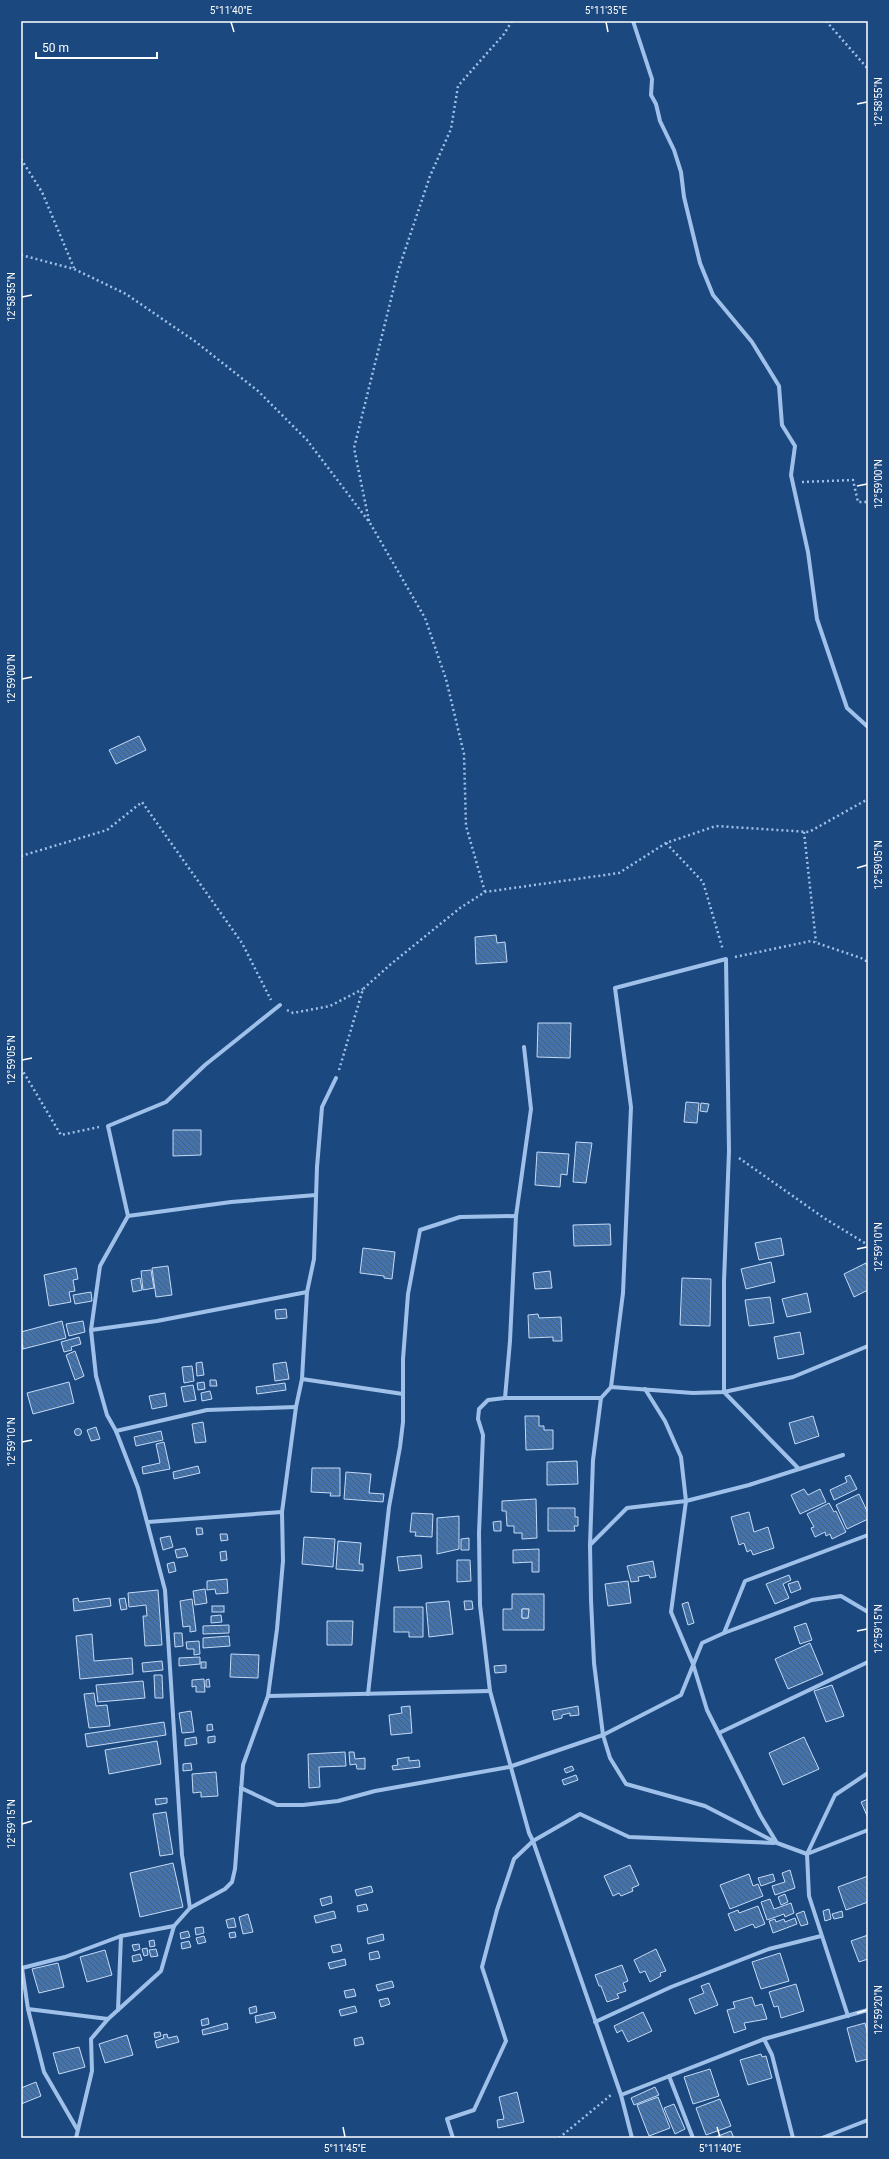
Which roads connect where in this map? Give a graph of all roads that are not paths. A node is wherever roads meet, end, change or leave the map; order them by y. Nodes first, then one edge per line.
1 (633, 21) edge
2 (868, 727) edge
3 (280, 1005) road end
4 (524, 1047) dead end
5 (336, 1078) road end
6 (316, 1195) junction
7 (128, 1216) junction
8 (516, 1216) junction
9 (307, 1292) junction
10 (91, 1330) junction
11 (868, 1346) edge
12 (302, 1379) junction
13 (610, 1387) junction
14 (645, 1389) junction
15 (724, 1392) junction
16 (403, 1394) junction
17 (505, 1398) junction
18 (601, 1398) junction
19 (296, 1407) junction
20 (116, 1431) junction
21 (843, 1455) dead end
22 (799, 1469) junction
23 (686, 1501) junction
24 (282, 1512) junction
25 (148, 1522) junction
26 (868, 1535) edge
27 (590, 1545) junction
28 (868, 1612) edge
29 (724, 1633) junction
30 (868, 1662) edge
31 (692, 1664) junction
32 (490, 1691) junction
33 (368, 1694) junction
34 (268, 1696) junction
35 (719, 1733) junction
36 (603, 1735) junction
37 (509, 1767) junction
38 (868, 1773) edge
39 (241, 1788) junction
40 (868, 1830) edge
41 (533, 1841) junction
42 (777, 1843) junction
43 (807, 1854) junction
44 (190, 1908) junction
45 (174, 1926) junction
46 (120, 1936) junction
47 (821, 1936) junction
48 (28, 2009) junction
49 (118, 2010) junction
50 (868, 2010) edge
51 (848, 2016) junction
52 (108, 2019) junction
53 (595, 2022) junction
54 (764, 2039) junction
55 (669, 2076) junction
56 (621, 2095) junction
57 (868, 2120) edge
58 (77, 2129) junction
59 (76, 2138) edge
60 (453, 2138) edge
61 (632, 2138) edge
62 (693, 2138) edge
63 (793, 2138) edge
64 (822, 2138) edge

1 - 2 street
3 - 7 street
4 - 8 street
5 - 6 street
6 - 7 street
6 - 9 street
7 - 10 street
8 - 16 street
8 - 17 street
9 - 10 street
9 - 12 street
10 - 20 street
11 - 15 street
12 - 16 street
12 - 19 street
13 - 14 street
13 - 15 street
13 - 18 street
14 - 15 street
14 - 23 street
15 - 22 street
16 - 33 street
17 - 18 street
17 - 32 street
18 - 27 street
19 - 20 street
19 - 24 street
20 - 25 street
21 - 22 street
22 - 23 street
23 - 27 street
23 - 31 street
24 - 25 street
24 - 34 street
25 - 44 street
26 - 29 street
27 - 36 street
28 - 29 street
29 - 31 street
30 - 35 street
31 - 35 street
31 - 36 street
32 - 33 street
32 - 37 street
33 - 34 street
34 - 39 street
35 - 42 street
36 - 37 street
36 - 42 street
37 - 39 street
37 - 41 street
38 - 43 street
39 - 44 street
40 - 43 street
41 - 42 street
41 - 53 street
41 - 60 street
42 - 43 street
43 - 47 street
44 - 45 street
45 - 46 street
45 - 49 street
46 - 48 street
46 - 49 street
47 - 51 street
47 - 53 street
48 - 52 street
48 - 58 street
49 - 52 street
50 - 51 street
51 - 54 street
52 - 58 street
53 - 56 street
54 - 55 street
54 - 63 street
55 - 56 street
55 - 62 street
56 - 61 street
57 - 64 street
58 - 59 street

